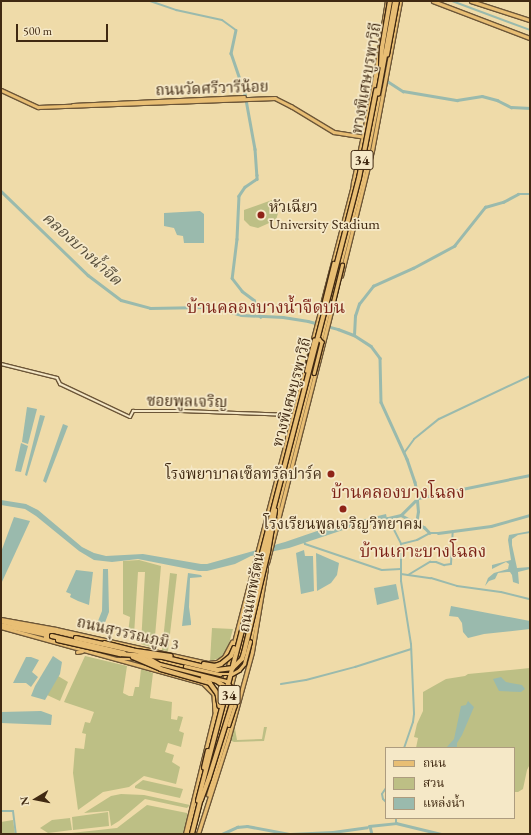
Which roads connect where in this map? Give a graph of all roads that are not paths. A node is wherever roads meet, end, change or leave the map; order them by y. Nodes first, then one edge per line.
1 (394, 1) edge
2 (433, 1) edge
3 (471, 1) edge
4 (530, 20) edge
5 (530, 37) edge
6 (384, 42) junction
7 (380, 46) junction
8 (382, 66) junction
9 (1, 90) edge
10 (364, 137) junction
11 (362, 181) junction
12 (354, 183) junction
13 (353, 196) junction
14 (361, 196) junction
15 (354, 221) junction
16 (339, 244) junction
17 (324, 317) junction
18 (321, 329) junction
19 (1, 364) edge
20 (293, 417) junction
21 (303, 417) junction
22 (301, 426) junction
23 (288, 438) junction
24 (294, 443) junction
25 (287, 453) junction
26 (277, 507) junction
27 (274, 511) junction
28 (279, 515) junction
29 (270, 542) junction
30 (262, 543) junction
31 (263, 582) junction
32 (2, 620) edge
33 (1, 626) edge
34 (28, 631) junction
35 (235, 634) junction
36 (58, 635) junction
37 (83, 650) junction
38 (76, 652) dead end
39 (105, 657) junction
40 (208, 663) junction
41 (203, 683) junction
42 (215, 713) junction
43 (208, 799) junction
44 (199, 801) junction
45 (185, 834) edge
46 (191, 834) edge
47 (198, 834) edge

1 - 6 highway, ถนนเทพรัตน / 34
1 - 7 main road, ถนนเทพรัตน / 34
1 - 8 highway, bridge
1 - 8 highway, bridge
1 - 11 highway, ถนนเทพรัตน / 34
1 - 14 main road, ถนนเทพรัตน / 34
2 - 5 main road
3 - 4 main road
6 - 7 main road
6 - 13 highway, ถนนเทพรัตน / 34
7 - 10 main road, ถนนเทพรัตน / 34
8 - 27 highway, ทางพิเศษบูรพาวิถี, bridge
9 - 10 main road, ถนนวัดศรีวารีน้อย
10 - 12 main road, ถนนเทพรัตน / 34
11 - 14 highway
11 - 17 highway, ถนนเทพรัตน / 34
12 - 13 highway
12 - 16 main road, ถนนเทพรัตน / 34
13 - 17 highway, ถนนเทพรัตน / 34
14 - 15 main road, ถนนเทพรัตน / 34
15 - 16 main road, bridge
15 - 17 main road, ถนนเทพรัตน / 34
16 - 17 main road, ถนนเทพรัตน / 34
17 - 18 highway, ถนนเทพรัตน / 34
17 - 18 main road, ถนนเทพรัตน / 34
18 - 20 main road, ถนนเทพรัตน / 34
18 - 21 main road, ถนนเทพรัตน / 34
18 - 24 highway, ถนนเทพรัตน / 34
18 - 25 highway, ถนนเทพรัตน / 34
19 - 20 street, ซอยพูลเจริญ
20 - 21 main road, bridge
20 - 23 main road, ถนนเทพรัตน / 34
21 - 22 main road, ถนนเทพรัตน / 34
22 - 24 highway
22 - 28 main road, ถนนเทพรัตน / 34
23 - 25 highway
23 - 30 main road, ถนนเทพรัตน / 34
24 - 26 highway, ถนนเทพรัตน / 34
25 - 30 highway, ถนนเทพรัตน / 34
26 - 28 highway
26 - 29 highway, ถนนเทพรัตน / 34
27 - 34 highway, bridge
27 - 36 highway, bridge
27 - 44 highway, ทางพิเศษบูรพาวิถี, bridge
28 - 29 main road, ถนนเทพรัตน / 34
29 - 31 main road, ถนนเทพรัตน / 34, bridge
29 - 46 highway, ถนนเทพรัตน / 34, bridge
30 - 35 main road, ถนนเทพรัตน / 34
30 - 46 highway, ถนนเทพรัตน / 34, bridge
31 - 39 main road, bridge
31 - 43 main road, ถนนเทพรัตน / 34
32 - 36 highway
32 - 40 main road, ถนนสุวรรณภูมิ 3
32 - 43 main road, bridge
33 - 34 highway
33 - 37 main road, ถนนสุวรรณภูมิ 3
34 - 44 highway, bridge
35 - 40 main road
35 - 42 main road, ถนนเทพรัตน / 34
36 - 44 highway, bridge
37 - 38 main road
37 - 39 main road, ถนนสุวรรณภูมิ 3
39 - 41 main road, ถนนสุวรรณภูมิ 3
40 - 41 main road
41 - 42 main road
42 - 45 main road, ถนนเทพรัตน / 34
43 - 47 main road, ถนนเทพรัตน / 34
44 - 46 highway, ทางพิเศษบูรพาวิถี, bridge

